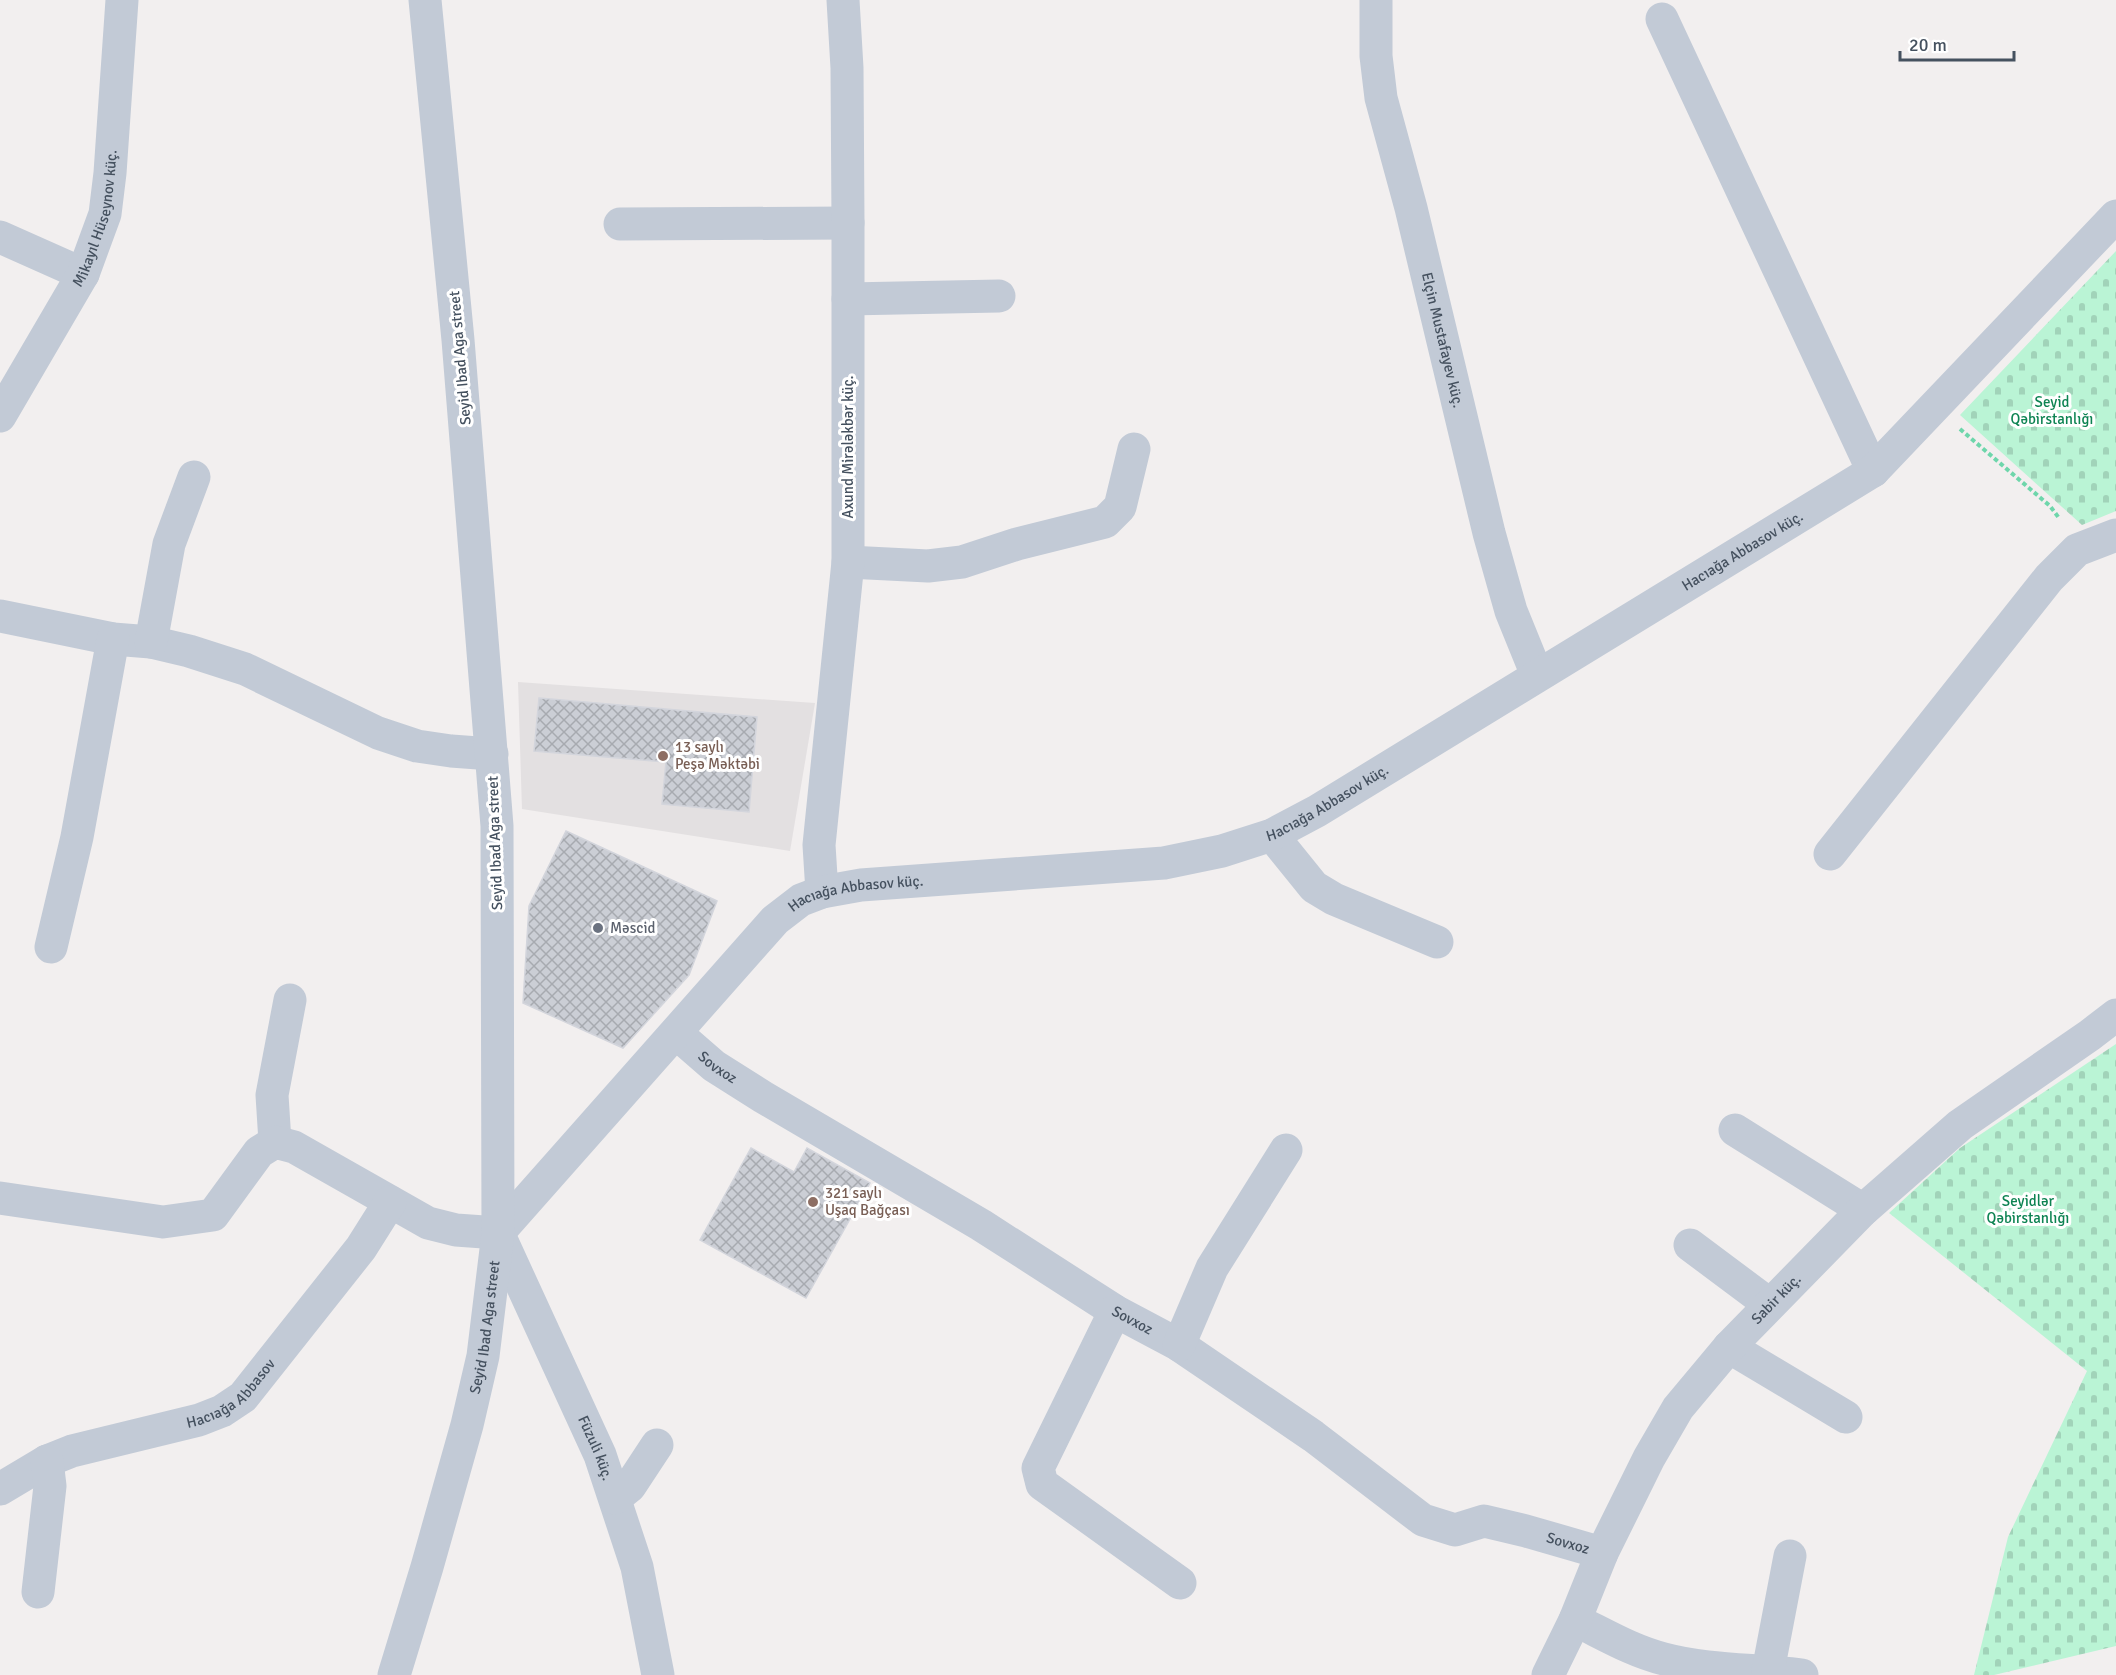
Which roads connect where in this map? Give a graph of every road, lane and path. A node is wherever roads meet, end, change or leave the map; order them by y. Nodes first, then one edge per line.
1 (122, 0) edge
2 (425, 0) edge
3 (843, 0) edge
4 (1376, 0) edge
5 (1662, 19) dead end
6 (2116, 216) edge
7 (848, 223) junction
8 (620, 224) dead end
9 (0, 237) edge
10 (82, 273) junction
11 (999, 297) dead end
12 (848, 299) junction
13 (1935, 407) junction
14 (0, 416) edge
15 (1134, 449) dead end
16 (1873, 471) junction
17 (194, 477) dead end
18 (2116, 535) edge
19 (2077, 550) junction
20 (848, 562) junction
21 (0, 616) edge
22 (113, 639) junction
23 (151, 642) junction
24 (1537, 675) junction
25 (492, 754) junction
26 (1272, 834) junction
27 (1830, 854) dead end
28 (822, 892) junction
29 (1437, 942) dead end
30 (51, 947) dead end
31 (291, 1000) dead end
32 (2116, 1015) edge
33 (676, 1033) junction
34 (1735, 1130) dead end
35 (275, 1142) junction
36 (1286, 1150) dead end
37 (0, 1198) edge
38 (390, 1202) junction
39 (1863, 1210) junction
40 (498, 1233) junction
41 (1690, 1245) dead end
42 (1769, 1304) junction
43 (1115, 1311) junction
44 (1179, 1345) junction
45 (1729, 1347) junction
46 (1846, 1417) dead end
47 (657, 1445) dead end
48 (47, 1461) junction
49 (0, 1490) edge
50 (615, 1498) junction
51 (1602, 1553) junction
52 (1790, 1556) dead end
53 (1180, 1583) dead end
54 (38, 1592) dead end
55 (1575, 1620) junction
56 (1768, 1671) junction
57 (394, 1675) edge
58 (658, 1675) edge
59 (1548, 1675) edge
60 (1802, 1675) edge

1 - 10 street, Mikayıl Hüseynov küç.
2 - 25 street, Seyid Ibad Aga street
3 - 7 street, Axund Mirələkbər küç.
4 - 24 street, Elçin Mustafayev küç.
5 - 16 street
6 - 13 street, Hacıağa Abbasov küç.
7 - 8 street
7 - 12 street, Axund Mirələkbər küç.
9 - 10 street
10 - 14 street, Mikayıl Hüseynov küç.
11 - 12 street
12 - 20 street, Axund Mirələkbər küç.
13 - 16 street, Hacıağa Abbasov küç.
13 - 19 path
15 - 20 street
16 - 24 street, Hacıağa Abbasov küç.
17 - 23 street
18 - 19 street
19 - 27 street
20 - 28 street, Axund Mirələkbər küç.
21 - 22 street
22 - 23 street
22 - 30 street
23 - 25 street
24 - 26 street, Hacıağa Abbasov küç.
25 - 40 street, Seyid Ibad Aga street
26 - 28 street, Hacıağa Abbasov küç.
26 - 29 street
28 - 33 street, Hacıağa Abbasov küç.
31 - 35 street
32 - 39 street, Sabir küç.
33 - 40 street, Hacıağa Abbasov küç.
33 - 43 street, Sovxoz
34 - 39 street
35 - 37 street
35 - 38 street
36 - 44 street
38 - 40 street
38 - 48 street, Hacıağa Abbasov
39 - 42 street, Sabir küç.
40 - 50 street, Füzuli küç.
40 - 57 street, Seyid Ibad Aga street
41 - 42 street
42 - 45 street, Sabir küç.
43 - 44 street, Sovxoz
43 - 53 street
44 - 51 street, Sovxoz
45 - 46 street
45 - 51 street, Sabir küç.
47 - 50 street
48 - 49 street, Hacıağa Abbasov
48 - 54 street
50 - 58 street, Füzuli küç.
51 - 55 street, Sabir küç.
52 - 56 street
55 - 56 street
55 - 59 street, Sabir küç.
56 - 60 street

